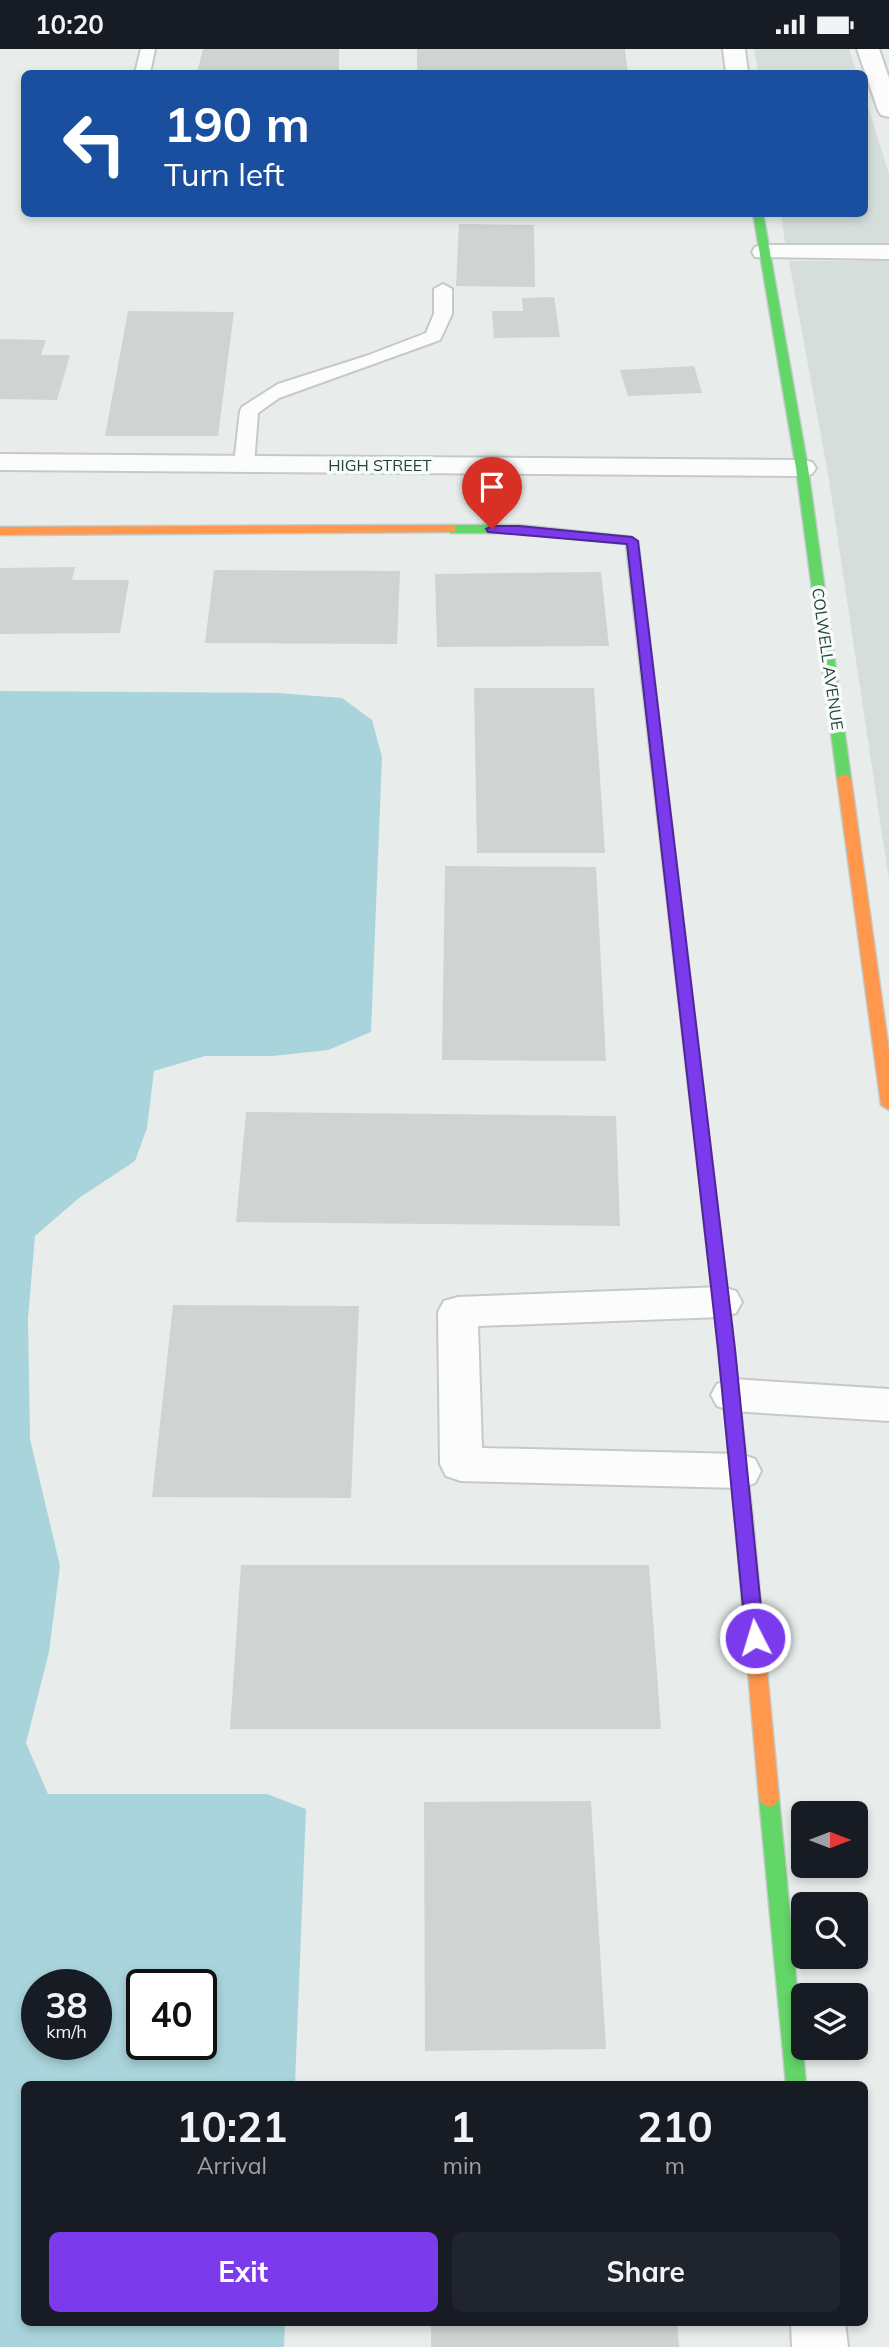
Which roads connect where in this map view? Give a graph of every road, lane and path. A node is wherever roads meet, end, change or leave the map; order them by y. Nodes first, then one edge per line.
1 (148, 49) edge
2 (734, 49) edge
3 (877, 61) edge
4 (144, 70) edge
5 (737, 70) edge
6 (889, 110) edge
7 (759, 217) edge
8 (764, 252) junction
9 (889, 252) edge
10 (443, 289) dead end
11 (0, 462) edge
12 (244, 464) junction
13 (802, 468) junction
14 (0, 531) edge
15 (889, 1105) edge
16 (722, 1302) junction
17 (732, 1395) junction
18 (889, 1405) edge
19 (740, 1471) junction
20 (796, 2081) edge
21 (818, 2326) edge
22 (820, 2347) edge

1 - 4 lane
2 - 5 street
3 - 6 street
7 - 8 street, COLWELL AVENUE
8 - 9 street
8 - 13 street, COLWELL AVENUE
10 - 12 lane
11 - 12 street, HIGH STREET
12 - 13 street, HIGH STREET
13 - 15 street, COLWELL AVENUE
14 - 16 street
16 - 17 street
16 - 19 street
17 - 18 street
17 - 19 street
19 - 20 street
21 - 22 street

